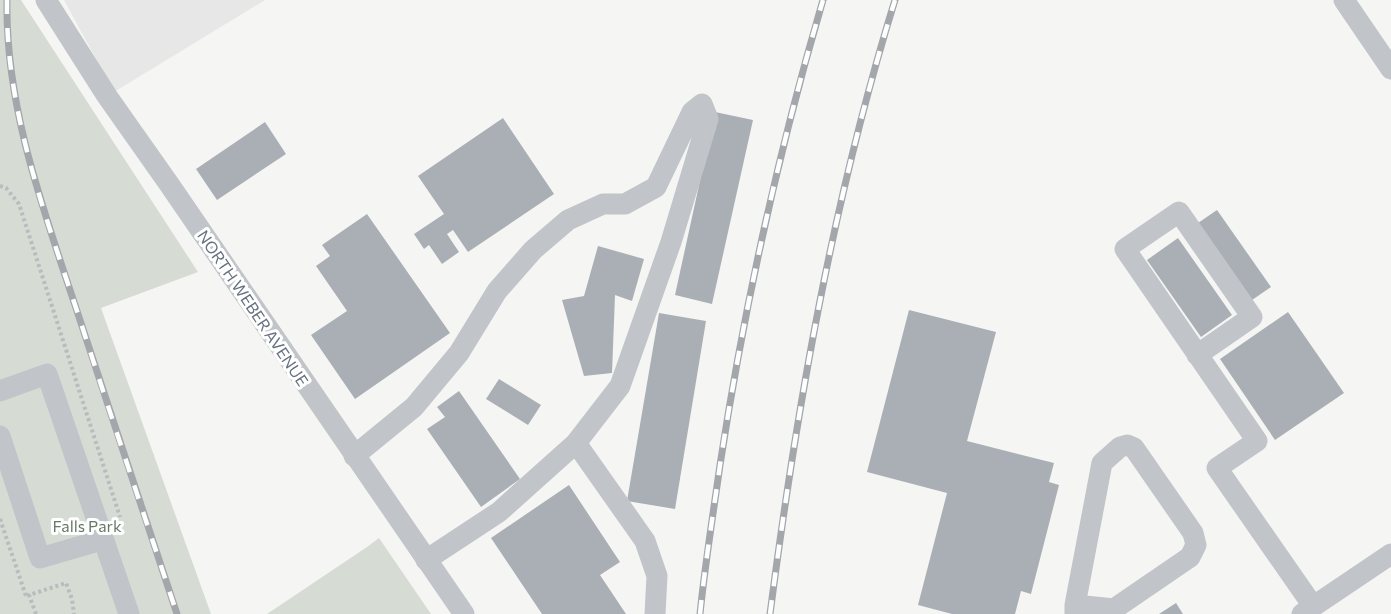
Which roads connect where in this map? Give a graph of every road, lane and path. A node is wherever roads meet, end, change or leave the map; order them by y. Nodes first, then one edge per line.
1 (46, 0) edge
2 (1344, 0) edge
3 (1391, 69) edge
4 (0, 186) edge
5 (1197, 355) junction
6 (0, 391) edge
7 (0, 436) edge
8 (576, 443) junction
9 (354, 456) junction
10 (0, 519) edge
11 (123, 525) dead end
12 (102, 540) junction
13 (1391, 554) edge
14 (426, 560) junction
15 (29, 595) junction
16 (1075, 609) edge
17 (1315, 609) edge
18 (36, 614) edge
19 (74, 614) edge
20 (129, 614) edge
21 (464, 614) edge
22 (655, 614) edge

1 - 9 street, NORTH WEBER AVENUE
2 - 3 street
4 - 11 path
5 - 5 street
5 - 17 street
6 - 12 street
7 - 12 street
8 - 9 street
8 - 14 street
8 - 22 street
9 - 14 street, NORTH WEBER AVENUE
10 - 15 path
12 - 20 street
13 - 17 street
14 - 21 street, NORTH WEBER AVENUE
15 - 18 path
15 - 19 path
16 - 16 street

